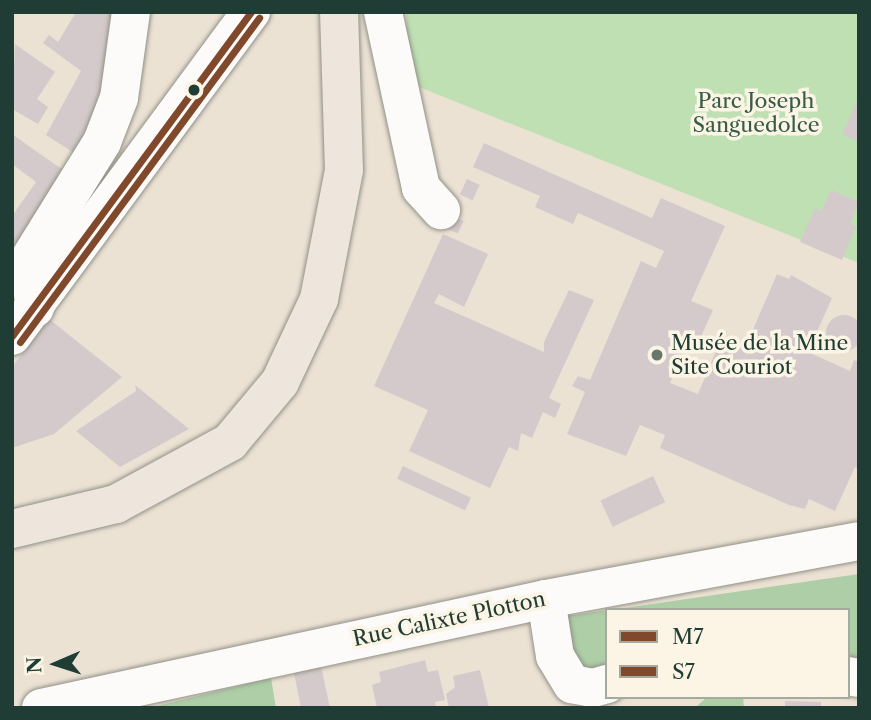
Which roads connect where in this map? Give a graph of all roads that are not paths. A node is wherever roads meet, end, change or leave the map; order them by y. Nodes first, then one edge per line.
1 (131, 12) edge
2 (251, 12) edge
3 (339, 12) edge
4 (383, 12) edge
5 (441, 210) dead end
6 (24, 322) edge
7 (12, 529) edge
8 (859, 541) edge
9 (546, 599) junction
10 (605, 685) edge
11 (41, 708) edge

1 - 6 street
2 - 6 street
3 - 7 main road
4 - 5 street
8 - 9 street, Rue Calixte Plotton
9 - 10 street
9 - 11 street, Rue Calixte Plotton

